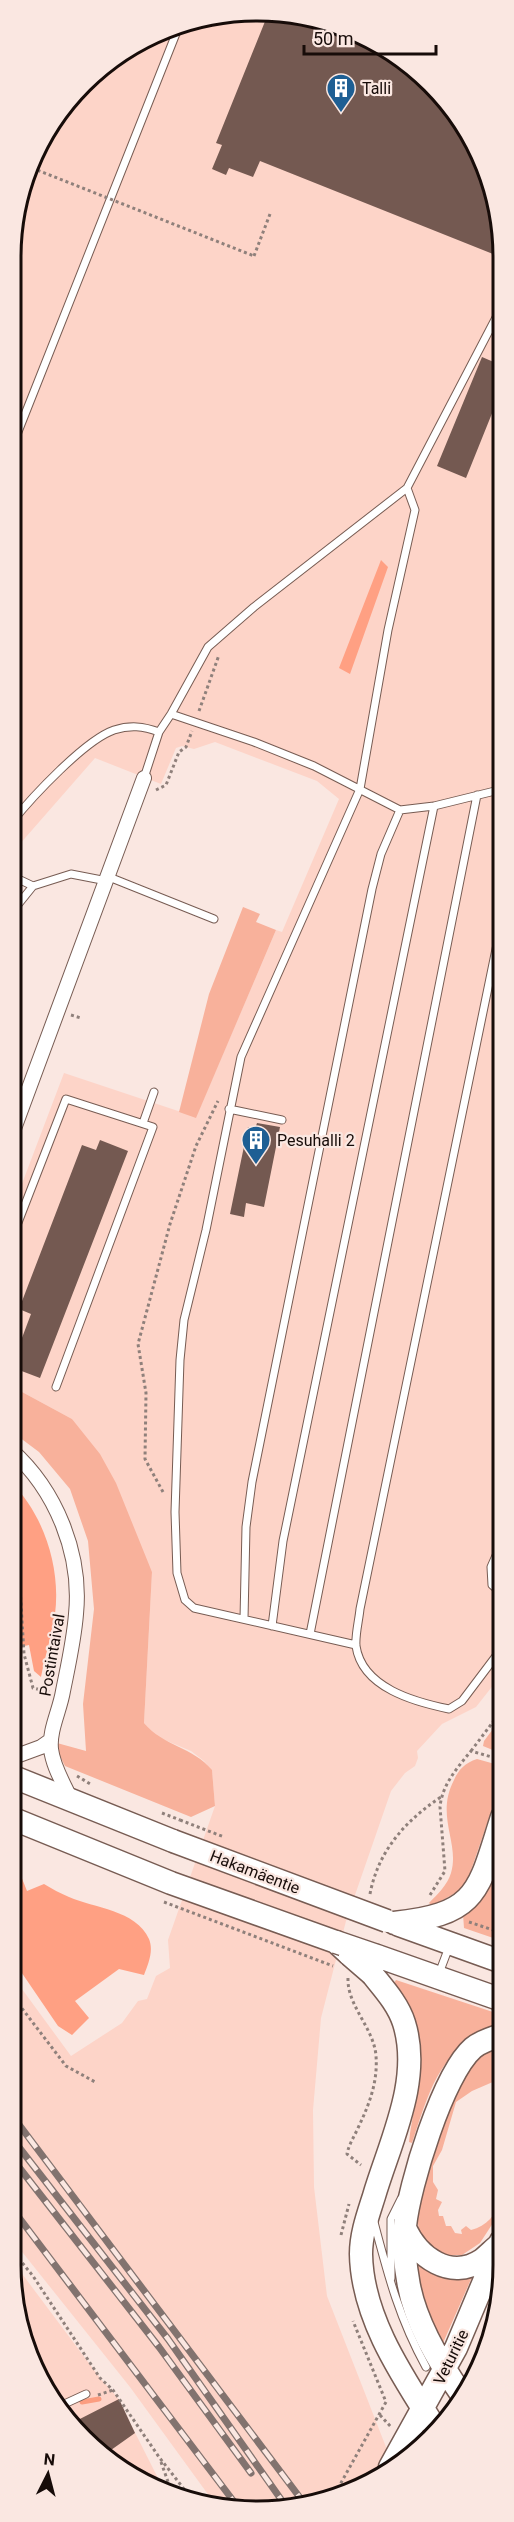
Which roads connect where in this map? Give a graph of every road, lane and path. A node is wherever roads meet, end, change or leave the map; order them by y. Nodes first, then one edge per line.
1 (175, 36) edge
2 (38, 170) edge
3 (270, 214) dead end
4 (493, 323) edge
5 (21, 424) edge
6 (407, 488) junction
7 (228, 628) junction
8 (171, 714) junction
9 (196, 721) junction
10 (159, 732) junction
11 (186, 747) dead end
12 (144, 778) joint
13 (360, 789) junction
14 (493, 791) edge
15 (477, 795) junction
16 (434, 806) junction
17 (400, 810) junction
18 (21, 811) edge
19 (108, 879) junction
20 (21, 880) edge
21 (33, 886) junction
22 (21, 901) edge
23 (214, 920) dead end
24 (493, 964) edge
25 (69, 1014) dead end
26 (81, 1018) dead end
27 (154, 1092) dead end
28 (222, 1093) dead end
29 (229, 1109) junction
30 (21, 1110) edge
31 (282, 1120) dead end
32 (143, 1123) junction
33 (21, 1215) edge
34 (56, 1387) dead end
35 (21, 1461) edge
36 (175, 1512) junction
37 (493, 1562) edge
38 (493, 1586) edge
39 (21, 1604) edge
40 (244, 1619) junction
41 (272, 1626) junction
42 (310, 1634) junction
43 (356, 1645) junction
44 (493, 1660) edge
45 (62, 1695) junction
46 (493, 1722) edge
47 (51, 1740) junction
48 (471, 1751) junction
49 (21, 1754) edge
50 (493, 1757) edge
51 (54, 1762) junction
52 (21, 1780) edge
53 (100, 1789) dead end
54 (71, 1801) junction
55 (160, 1812) dead end
56 (21, 1823) edge
57 (176, 1831) junction
58 (493, 1845) edge
59 (168, 1892) junction
60 (426, 1899) dead end
61 (390, 1922) junction
62 (450, 1943) junction
63 (493, 1959) edge
64 (337, 1967) dead end
65 (367, 1969) junction
66 (345, 1973) dead end
67 (438, 1978) junction
68 (493, 1997) edge
69 (21, 2007) edge
70 (493, 2039) edge
71 (97, 2083) dead end
72 (365, 2156) dead end
73 (361, 2165) dead end
74 (413, 2184) junction
75 (370, 2208) junction
76 (404, 2227) junction
77 (493, 2249) edge
78 (493, 2257) edge
79 (21, 2262) edge
80 (392, 2287) junction
81 (435, 2369) junction
82 (113, 2390) junction
83 (457, 2390) edge
84 (86, 2394) joint
85 (66, 2403) edge
86 (423, 2410) junction
87 (380, 2415) dead end
88 (432, 2423) edge
89 (397, 2455) edge
90 (159, 2457) junction
91 (169, 2484) edge
92 (340, 2486) edge
93 (184, 2489) edge

1 - 5 lane
2 - 3 path, bridge
4 - 6 lane
6 - 7 lane
6 - 13 lane
7 - 8 lane
7 - 9 path
8 - 9 lane
8 - 10 lane
9 - 11 path
9 - 13 lane
10 - 12 lane
10 - 18 lane
12 - 19 street
13 - 17 lane
13 - 29 lane
14 - 15 lane
15 - 16 lane
15 - 42 lane
16 - 17 lane
16 - 41 lane
17 - 40 lane
19 - 21 lane
19 - 23 lane
19 - 30 street
20 - 21 lane
21 - 22 lane
24 - 43 lane
25 - 26 path
27 - 32 lane
28 - 36 path
29 - 31 lane
29 - 36 lane
32 - 33 lane
32 - 34 lane
35 - 45 street, Postintaival
36 - 40 lane
37 - 38 lane
39 - 45 path
40 - 41 lane
41 - 42 lane
42 - 43 lane
43 - 44 lane
45 - 47 street, Postintaival
46 - 48 path
47 - 49 street
47 - 51 street
48 - 50 path
48 - 60 path
51 - 53 path
51 - 54 street
52 - 54 main road, Hakamäentie
54 - 57 main road, Hakamäentie
55 - 57 path
56 - 59 main road
57 - 61 main road, Hakamäentie, bridge
58 - 61 main road
59 - 64 path, bridge
59 - 65 main road, bridge
61 - 62 main road, Hakamäentie
62 - 63 main road, Hakamäentie
62 - 67 lane
65 - 66 path
65 - 67 main road
65 - 75 main road
67 - 68 main road
69 - 71 path
70 - 74 main road
72 - 73 path
74 - 76 main road
74 - 80 lane
75 - 80 lane
75 - 86 main road
76 - 77 main road
76 - 81 main road
78 - 81 main road, Veturitie
79 - 82 path
80 - 81 lane
81 - 83 main road
81 - 86 main road, Veturitie
82 - 84 path
82 - 90 path
84 - 85 lane
86 - 88 main road
86 - 89 main road, Veturitie
87 - 92 path
90 - 91 path
90 - 93 path

